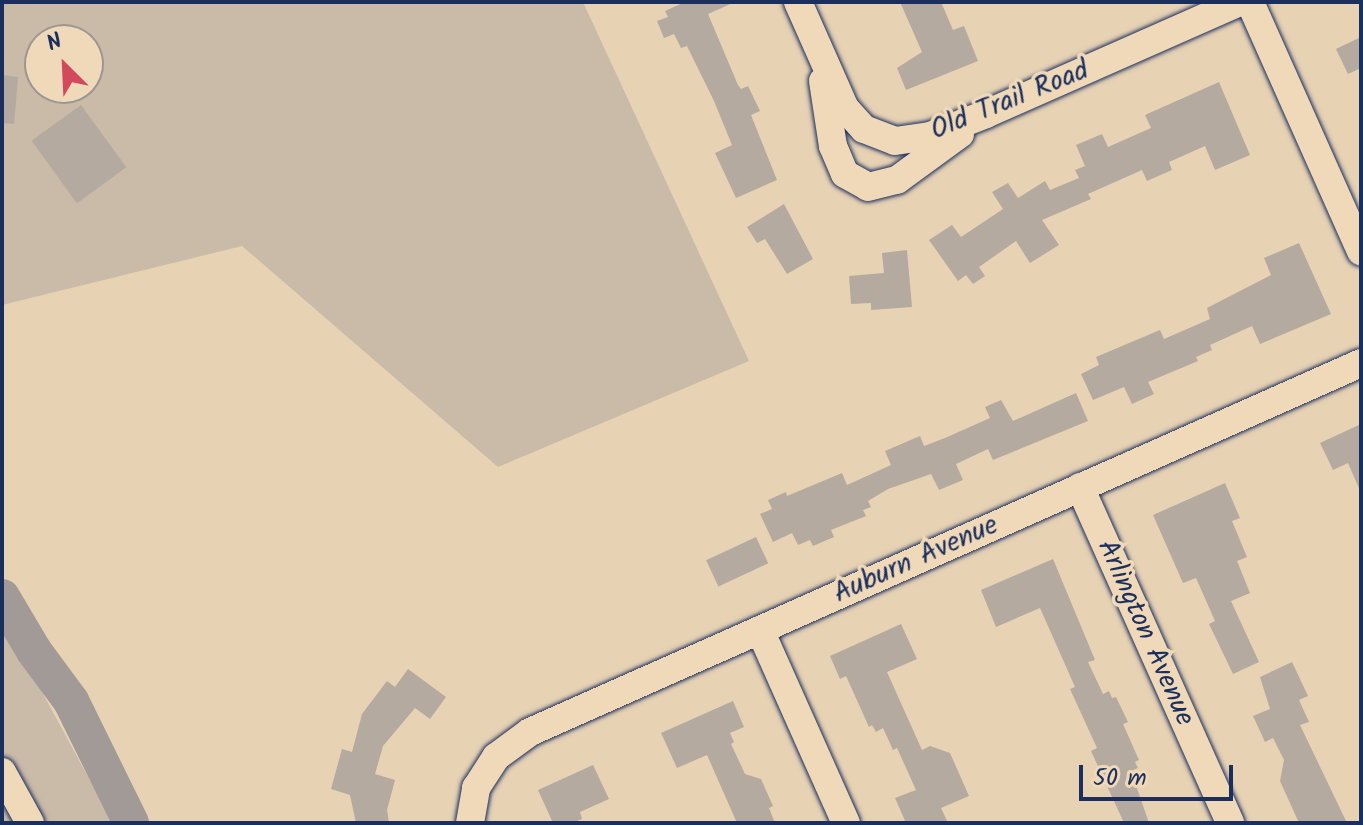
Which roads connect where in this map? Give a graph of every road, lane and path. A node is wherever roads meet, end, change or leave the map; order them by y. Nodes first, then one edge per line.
1 (798, 2) edge
2 (1240, 2) edge
3 (1250, 2) edge
4 (819, 48) junction
5 (986, 114) junction
6 (1361, 251) edge
7 (1361, 363) edge
8 (1080, 487) junction
9 (760, 630) junction
10 (2, 772) edge
11 (30, 823) edge
12 (470, 823) edge
13 (846, 823) edge
14 (1230, 823) edge

1 - 4 street, Old Trail Road
2 - 5 street, Old Trail Road
3 - 6 street
4 - 5 street, Old Trail Road
4 - 5 street
7 - 8 street, Auburn Avenue
8 - 9 street, Auburn Avenue
8 - 14 street, Arlington Avenue
9 - 12 street, Auburn Avenue
9 - 13 street
10 - 11 street

